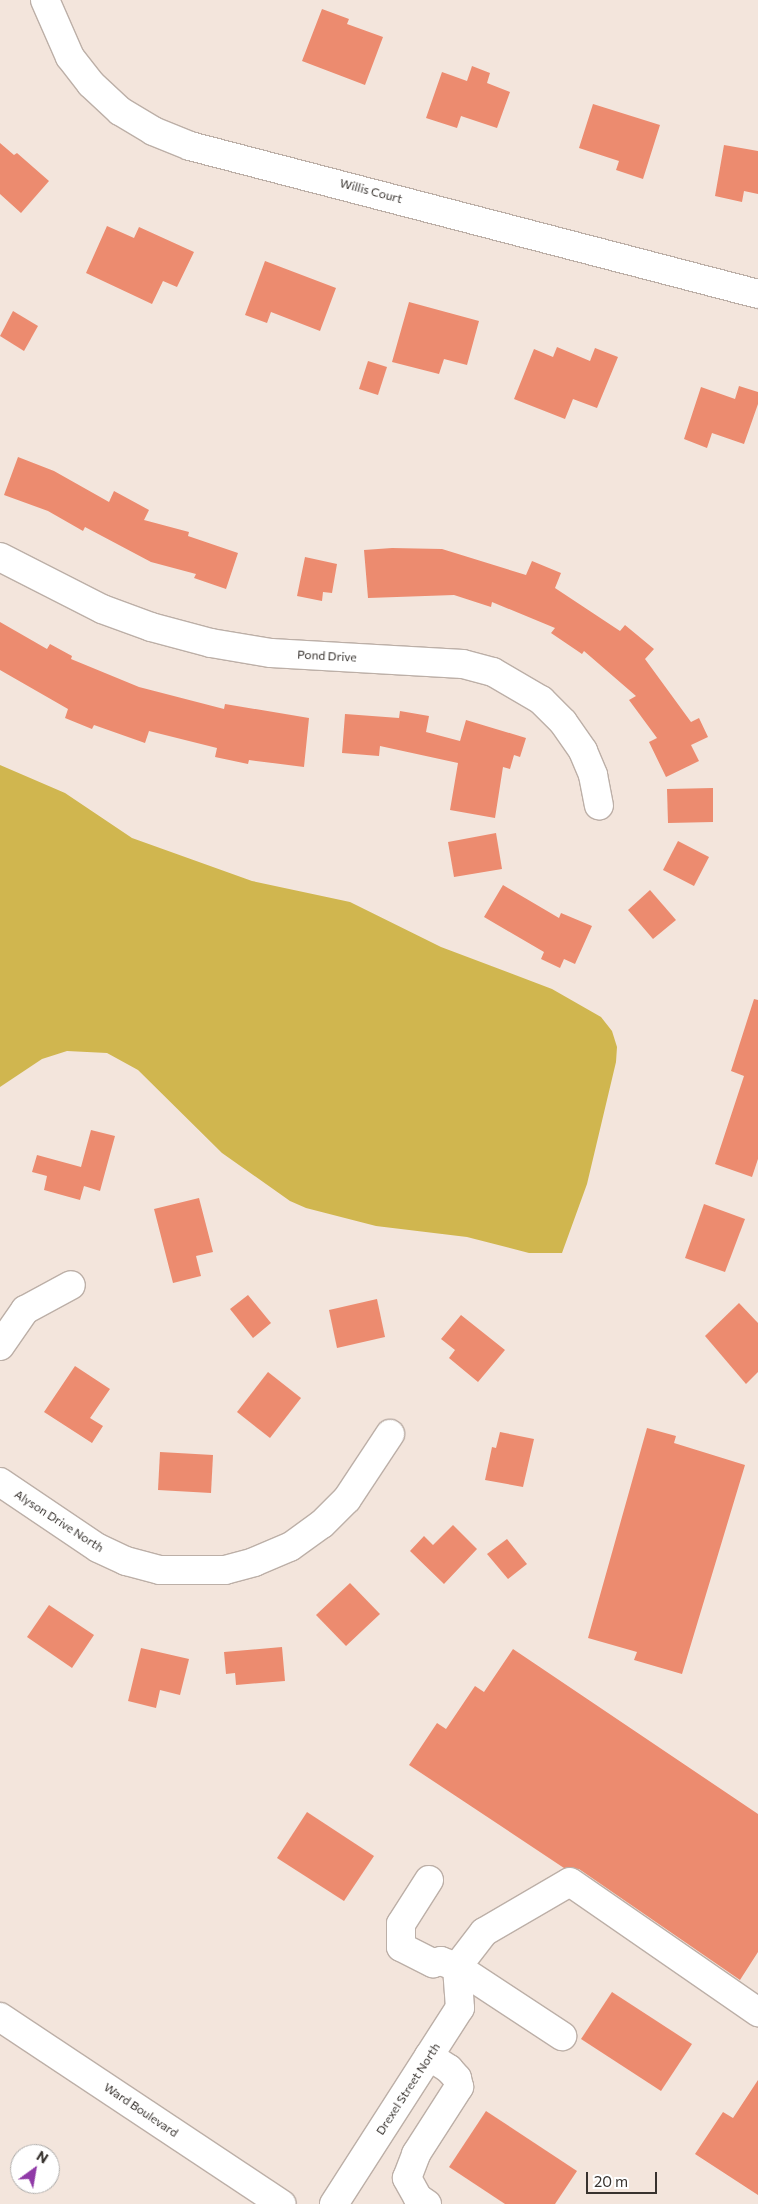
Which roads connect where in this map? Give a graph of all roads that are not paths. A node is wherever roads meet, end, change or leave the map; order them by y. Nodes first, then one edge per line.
1 (45, 0) edge
2 (758, 294) edge
3 (0, 558) edge
4 (599, 805) dead end
5 (71, 1285) dead end
6 (0, 1346) edge
7 (390, 1434) dead end
8 (0, 1482) edge
9 (430, 1880) dead end
10 (457, 1967) junction
11 (758, 2012) edge
12 (0, 2017) edge
13 (562, 2036) dead end
14 (429, 2056) junction
15 (282, 2204) edge
16 (334, 2204) edge
17 (427, 2204) edge

1 - 2 street, Willis Court
3 - 4 street, Pond Drive
5 - 6 street
7 - 8 street, Alyson Drive North
9 - 10 street
10 - 11 street
10 - 13 street
10 - 14 street, Drexel Street North
12 - 15 street, Ward Boulevard
14 - 16 street, Drexel Street North
14 - 17 street

